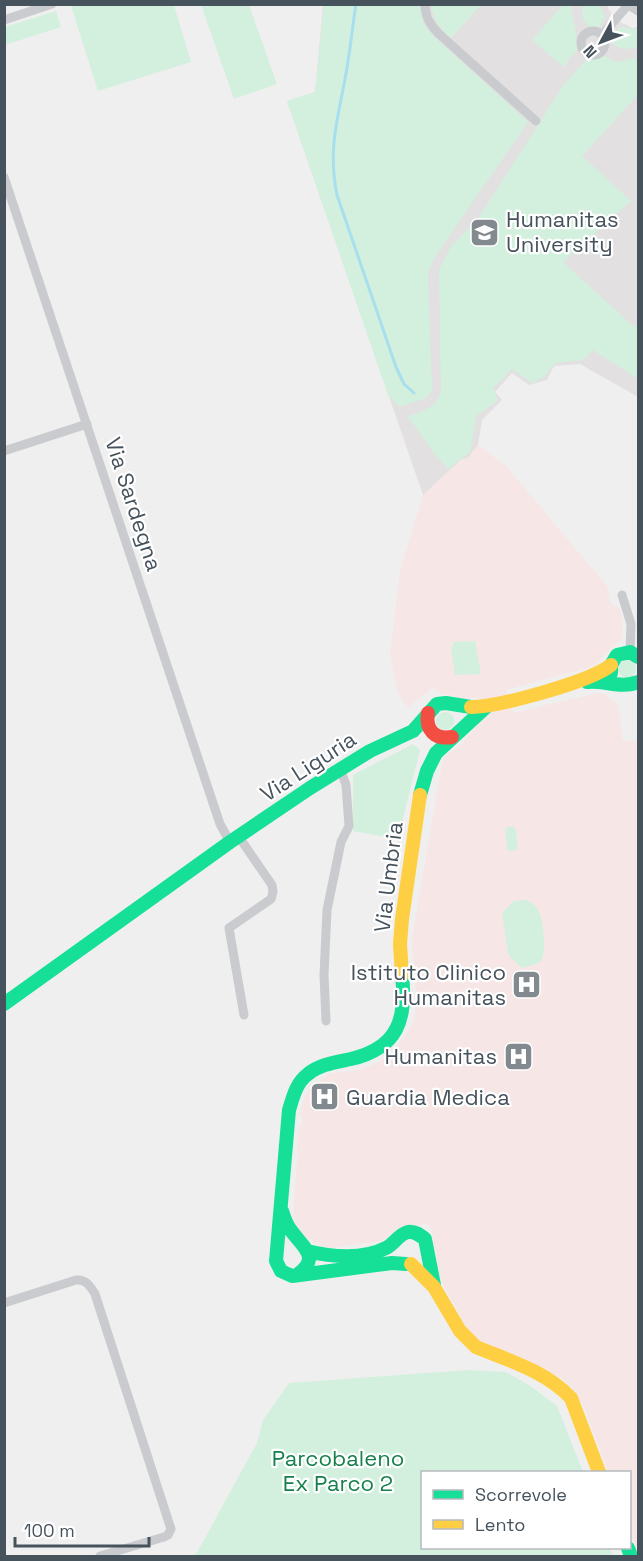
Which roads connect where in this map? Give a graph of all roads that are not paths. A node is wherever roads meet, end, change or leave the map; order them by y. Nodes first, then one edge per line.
1 (52, 4) edge
2 (425, 4) edge
3 (627, 5) edge
4 (639, 10) edge
5 (4, 20) edge
6 (602, 35) dead end
7 (536, 121) dead end
8 (4, 177) edge
9 (87, 424) junction
10 (4, 451) edge
11 (622, 595) dead end
12 (636, 655) edge
13 (611, 665) junction
14 (639, 682) edge
15 (617, 683) junction
16 (556, 688) junction
17 (453, 705) junction
18 (486, 707) junction
19 (428, 713) junction
20 (413, 731) junction
21 (456, 733) junction
22 (432, 734) junction
23 (431, 760) junction
24 (340, 768) junction
25 (234, 840) junction
26 (4, 1004) edge
27 (244, 1014) dead end
28 (326, 1021) dead end
29 (282, 1211) junction
30 (396, 1241) junction
31 (304, 1247) junction
32 (427, 1253) junction
33 (277, 1255) junction
34 (409, 1264) junction
35 (297, 1275) junction
36 (434, 1287) junction
37 (4, 1303) edge
38 (599, 1471) edge
39 (100, 1557) edge

1 - 5 street
2 - 7 street
3 - 4 street
3 - 6 street
8 - 9 street, Via Sardegna
9 - 10 street
9 - 25 street, Via Sardegna
11 - 12 street
12 - 13 street
13 - 15 street
13 - 16 street
14 - 15 street
15 - 16 street
16 - 18 street
17 - 18 street
17 - 19 street
17 - 21 street
18 - 21 street, Via Umbria
19 - 20 street, Via Liguria
19 - 22 street
20 - 22 street, Via Liguria
20 - 24 street, Via Liguria
21 - 22 street
21 - 23 street, Via Umbria
22 - 23 street
23 - 29 street, Via Umbria
24 - 25 street, Via Liguria
24 - 28 street
25 - 26 street, Via Liguria
25 - 27 street, Via Sardegna
29 - 31 street
29 - 33 street
30 - 31 street
30 - 32 street
30 - 34 street
31 - 33 street
31 - 35 street
32 - 34 street
32 - 36 street
33 - 35 street
34 - 35 street
34 - 36 street
36 - 38 street
37 - 39 street

